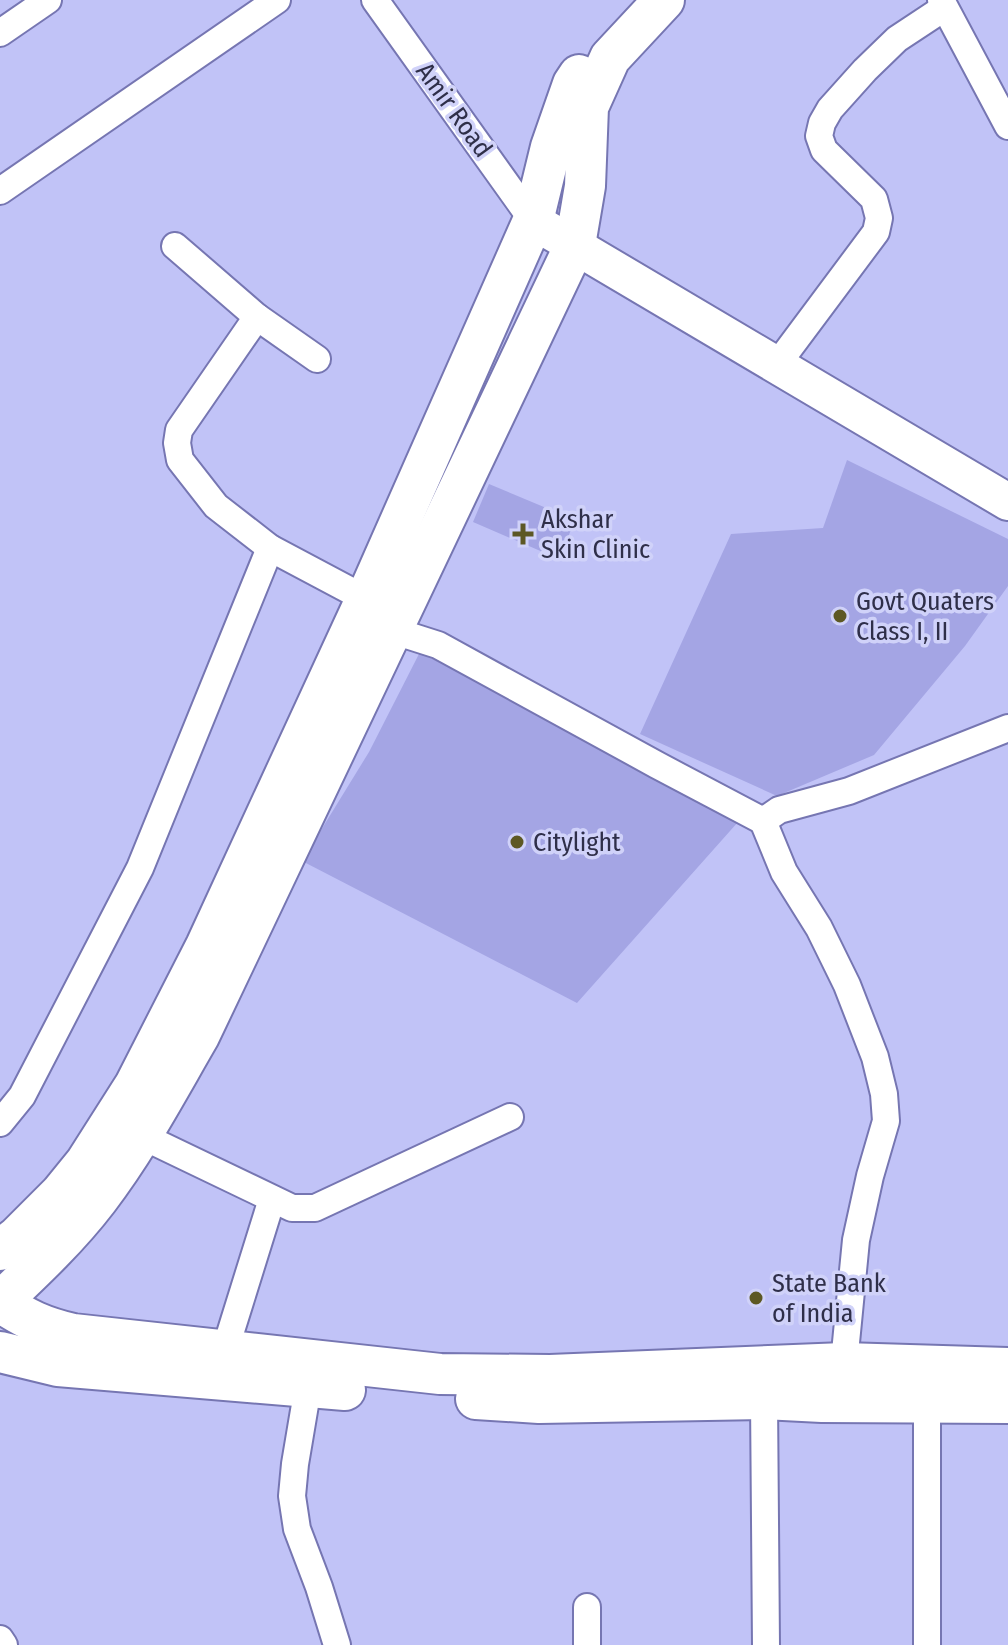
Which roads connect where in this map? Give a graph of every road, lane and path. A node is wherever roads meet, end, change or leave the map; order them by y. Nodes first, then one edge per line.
1 (48, 0) edge
2 (277, 0) edge
3 (375, 0) edge
4 (633, 0) edge
5 (664, 0) edge
6 (943, 4) edge
7 (0, 33) edge
8 (1008, 126) edge
9 (0, 191) edge
10 (533, 221) junction
11 (575, 245) junction
12 (175, 246) dead end
13 (257, 317) junction
14 (317, 359) dead end
15 (776, 366) junction
16 (1008, 502) edge
17 (270, 548) junction
18 (366, 599) junction
19 (391, 630) junction
20 (1008, 728) edge
21 (763, 821) junction
22 (510, 1117) dead end
23 (0, 1123) edge
24 (142, 1136) junction
25 (272, 1199) junction
26 (0, 1250) edge
27 (0, 1302) edge
28 (225, 1350) junction
29 (0, 1352) edge
30 (844, 1363) junction
31 (1008, 1368) edge
32 (308, 1387) junction
33 (764, 1399) junction
34 (927, 1401) junction
35 (1008, 1403) edge
36 (587, 1607) dead end
37 (0, 1639) edge
38 (4, 1645) edge
39 (337, 1645) edge
40 (587, 1645) edge
41 (766, 1645) edge
42 (927, 1645) edge

1 - 7 street
2 - 9 street
3 - 10 street, Amir Road
4 - 10 main road
5 - 11 main road
6 - 8 street
6 - 15 street
10 - 11 main road
10 - 18 main road
11 - 15 main road
11 - 19 main road
12 - 13 street
13 - 14 street
13 - 17 street
15 - 16 main road
17 - 18 street
17 - 23 street
18 - 26 main road
19 - 21 street
19 - 24 main road
20 - 21 street
21 - 30 street
22 - 25 street
24 - 25 street
24 - 27 main road
25 - 28 street
27 - 28 main road
28 - 30 main road
29 - 32 main road
30 - 31 main road
32 - 33 main road
32 - 39 street
33 - 34 main road
33 - 41 street
34 - 35 main road
34 - 42 street
36 - 40 street
37 - 38 street

